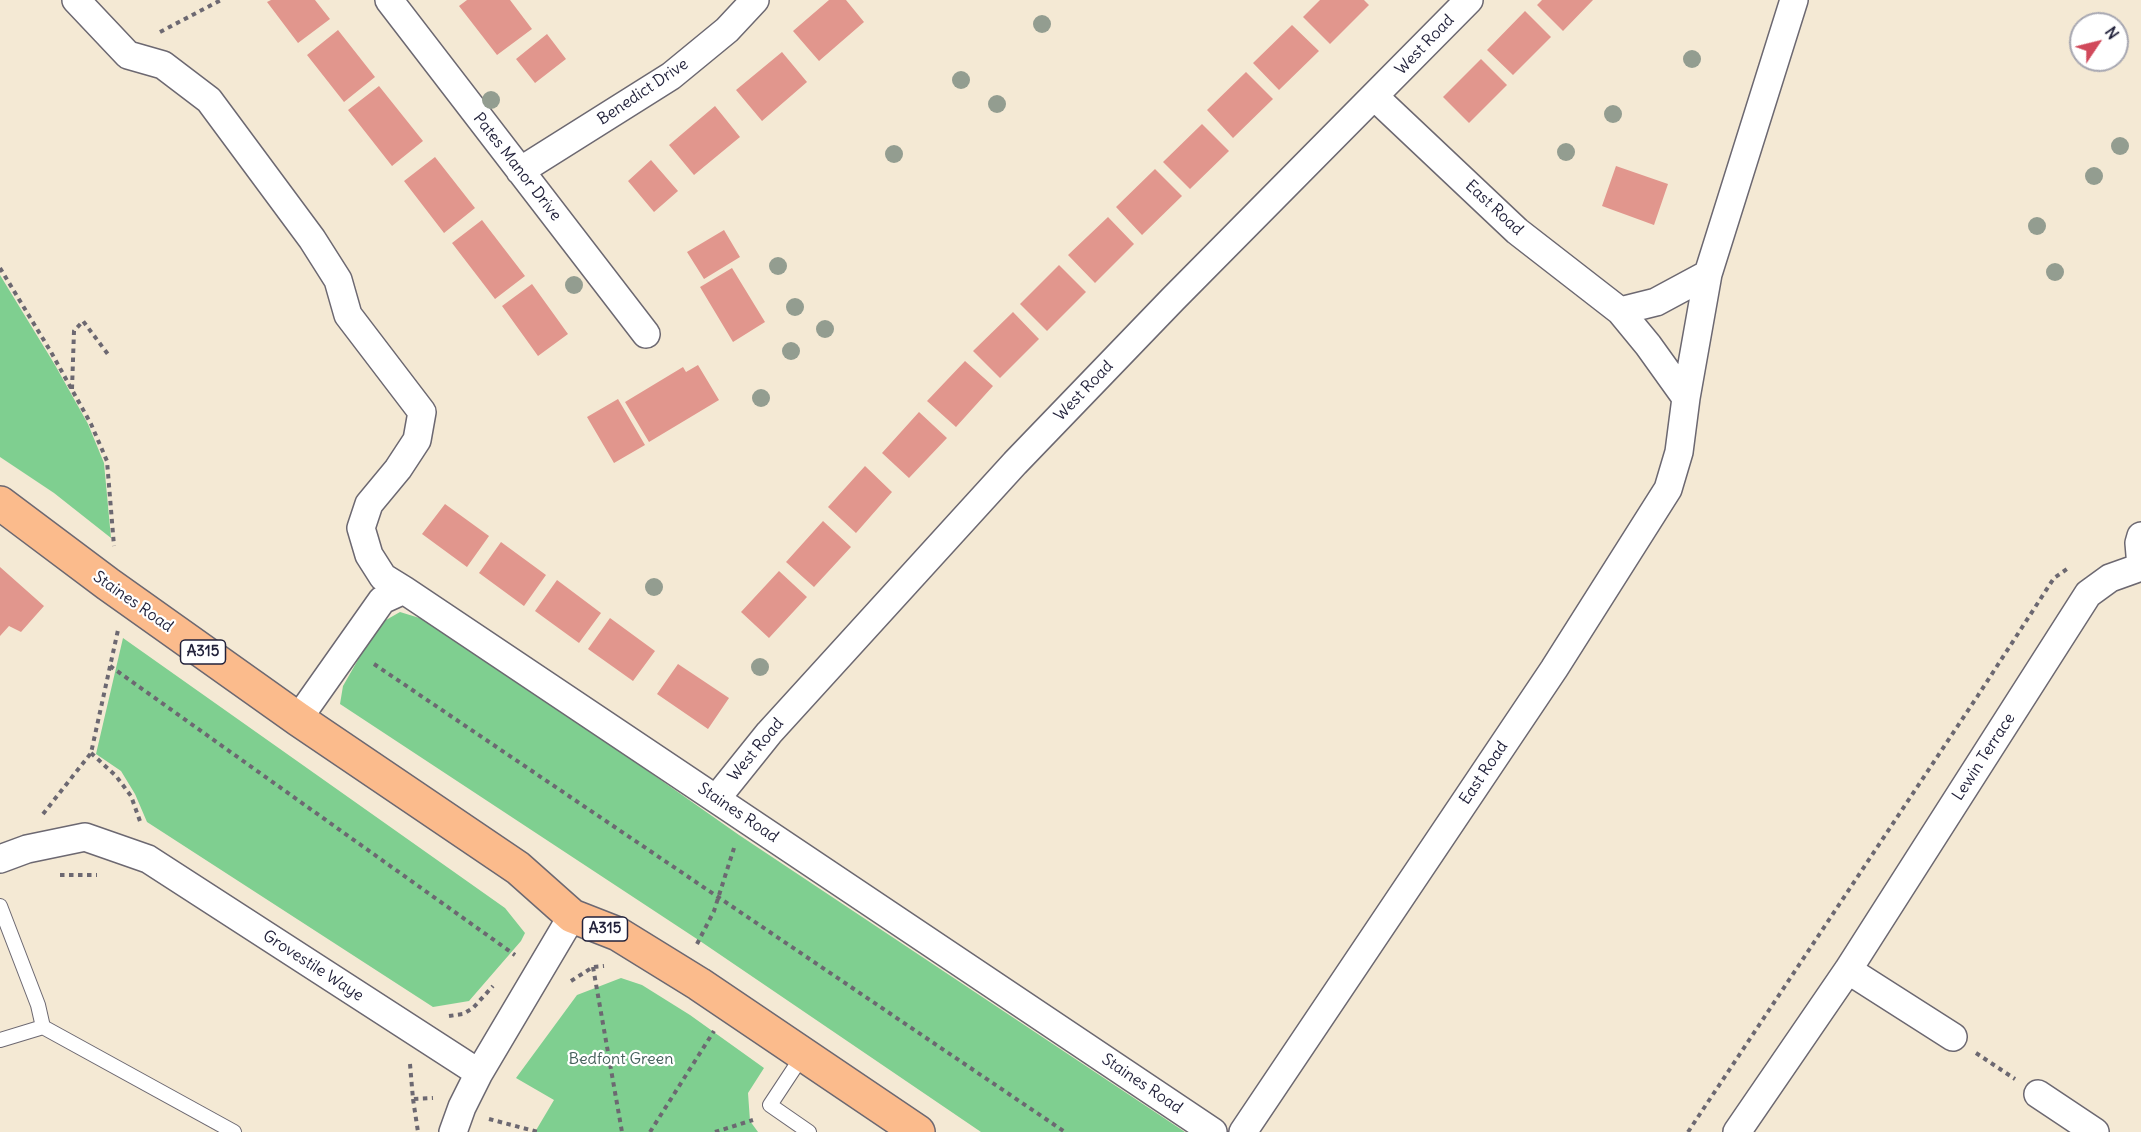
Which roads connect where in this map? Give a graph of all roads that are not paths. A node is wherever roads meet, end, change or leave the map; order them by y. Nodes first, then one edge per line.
1 (76, 0) edge
2 (389, 0) edge
3 (755, 0) edge
4 (1468, 0) edge
5 (1794, 0) edge
6 (1375, 97) junction
7 (520, 171) junction
8 (1708, 274) junction
9 (1620, 311) junction
10 (646, 334) dead end
11 (1686, 398) junction
12 (0, 503) edge
13 (2141, 536) edge
14 (2141, 567) edge
15 (404, 590) junction
16 (298, 718) junction
17 (716, 799) junction
18 (0, 859) edge
19 (0, 906) edge
20 (572, 916) junction
21 (1848, 970) junction
22 (43, 1027) junction
23 (1953, 1037) road end
24 (0, 1040) edge
25 (803, 1055) junction
26 (478, 1073) junction
27 (2038, 1094) road end
28 (906, 1129) edge
29 (234, 1132) edge
30 (453, 1132) edge
31 (809, 1132) edge
32 (1213, 1132) edge
33 (1243, 1132) edge
34 (1737, 1132) edge
35 (2096, 1132) edge

1 - 15 street, Staines Road
2 - 7 street, Pates Manor Drive
3 - 7 street, Benedict Drive
4 - 6 street, West Road
5 - 8 street, East Road
6 - 9 street, East Road
6 - 17 street, West Road
7 - 10 street, Pates Manor Drive
8 - 9 street
8 - 11 street, East Road
9 - 11 street, East Road
11 - 33 street, East Road
12 - 16 main road, Staines Road / A315
13 - 14 street, Lewin Terrace
14 - 21 street, Lewin Terrace
15 - 16 street
15 - 17 street, Staines Road
16 - 20 main road, Staines Road / A315
17 - 32 street, Staines Road
18 - 26 street, Grovestile Waye
19 - 22 lane
20 - 25 main road, Staines Road / A315
20 - 26 street
21 - 23 street
21 - 34 street, Lewin Terrace
22 - 24 lane
22 - 29 lane
25 - 28 main road, Staines Road / A315
25 - 31 lane
26 - 30 street
27 - 35 street

